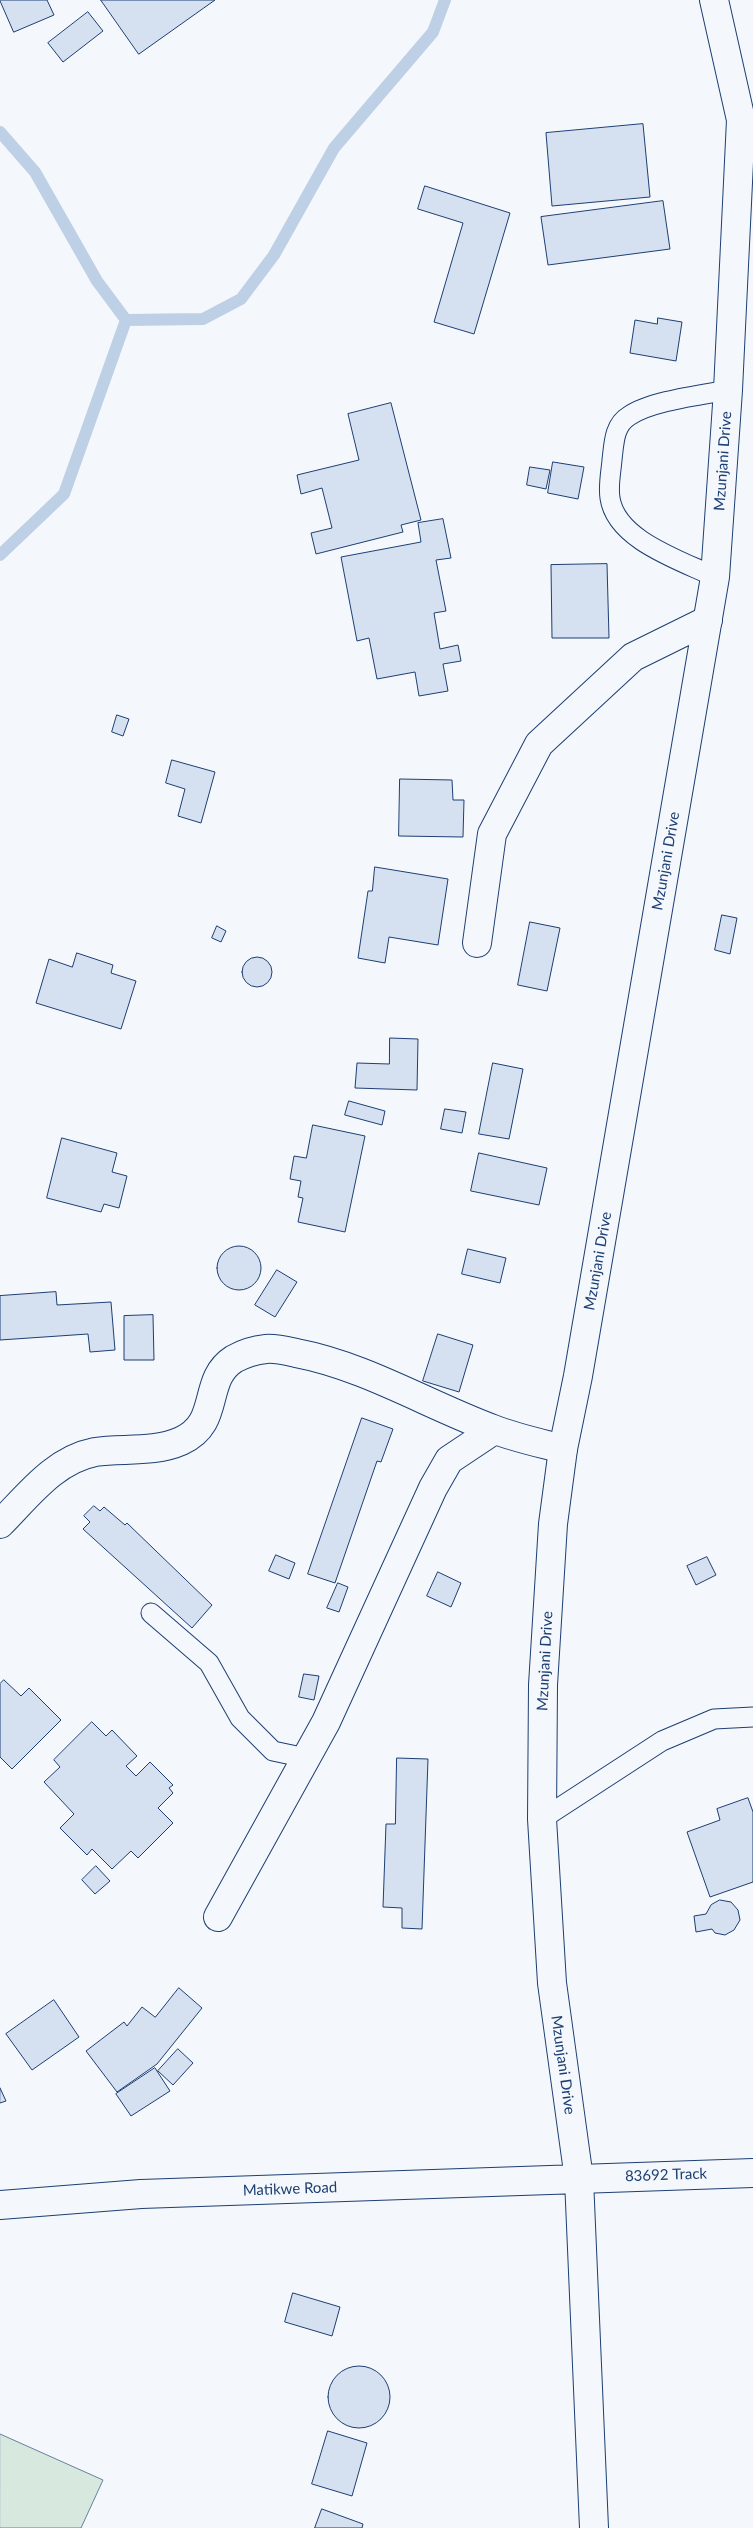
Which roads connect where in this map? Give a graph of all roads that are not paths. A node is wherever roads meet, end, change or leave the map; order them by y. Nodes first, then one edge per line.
1 (714, 0) edge
2 (747, 121) edge
3 (728, 390) junction
4 (715, 577) junction
5 (708, 620) junction
6 (477, 943) dead end
7 (494, 1430) junction
8 (563, 1449) junction
9 (0, 1524) edge
10 (150, 1613) dead end
11 (753, 1717) edge
12 (306, 1758) junction
13 (542, 1819) junction
14 (218, 1917) dead end
15 (753, 2173) edge
16 (580, 2179) junction
17 (0, 2204) edge
18 (594, 2528) edge

1 - 2 main road, Mzunjani Drive
2 - 3 main road, Mzunjani Drive
3 - 4 main road, Mzunjani Drive
3 - 4 lane
4 - 5 main road, Mzunjani Drive
5 - 6 main road
5 - 8 main road, Mzunjani Drive
7 - 8 main road
7 - 9 main road
7 - 12 main road
8 - 13 main road, Mzunjani Drive
10 - 12 lane
11 - 13 lane
12 - 14 main road
13 - 16 main road, Mzunjani Drive
15 - 16 main road, 83692 Track
16 - 17 main road, Matikwe Road
16 - 18 main road, Mzunjani Drive

